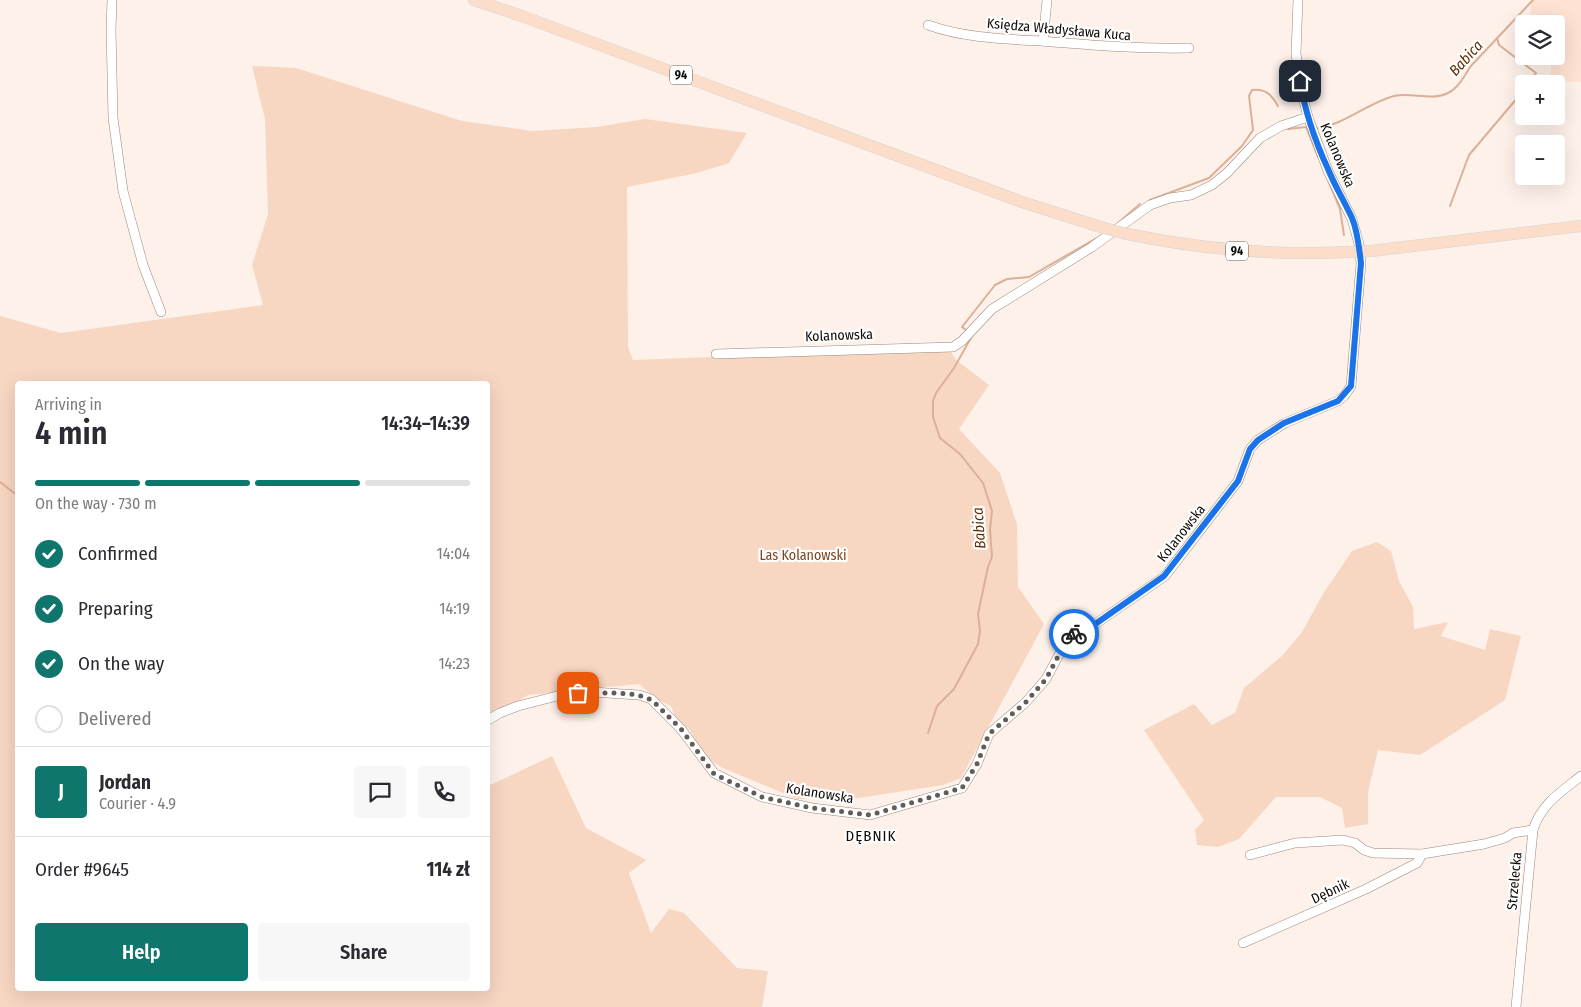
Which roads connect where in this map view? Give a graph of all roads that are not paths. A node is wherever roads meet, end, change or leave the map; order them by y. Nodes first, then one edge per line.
1 (112, 0) edge
2 (474, 0) edge
3 (1047, 0) edge
4 (1298, 0) edge
5 (928, 25) dead end
6 (1043, 42) junction
7 (1189, 48) dead end
8 (1308, 117) junction
9 (1581, 226) edge
10 (160, 312) dead end
11 (716, 354) dead end
12 (490, 719) edge
13 (1581, 776) edge
14 (1533, 830) junction
15 (1422, 854) junction
16 (1250, 856) dead end
17 (1243, 944) dead end
18 (1516, 1007) edge

1 - 10 street
2 - 9 main road, 94, bridge
3 - 6 street
4 - 8 street, Kolanowska
5 - 6 street, Księdza Władysława Kuca
6 - 7 street, Księdza Władysława Kuca
8 - 11 street, Kolanowska
8 - 12 street, Kolanowska
13 - 14 street, Strzelecka
14 - 15 street
14 - 18 street, Strzelecka
15 - 16 street
15 - 17 street, Dębnik

